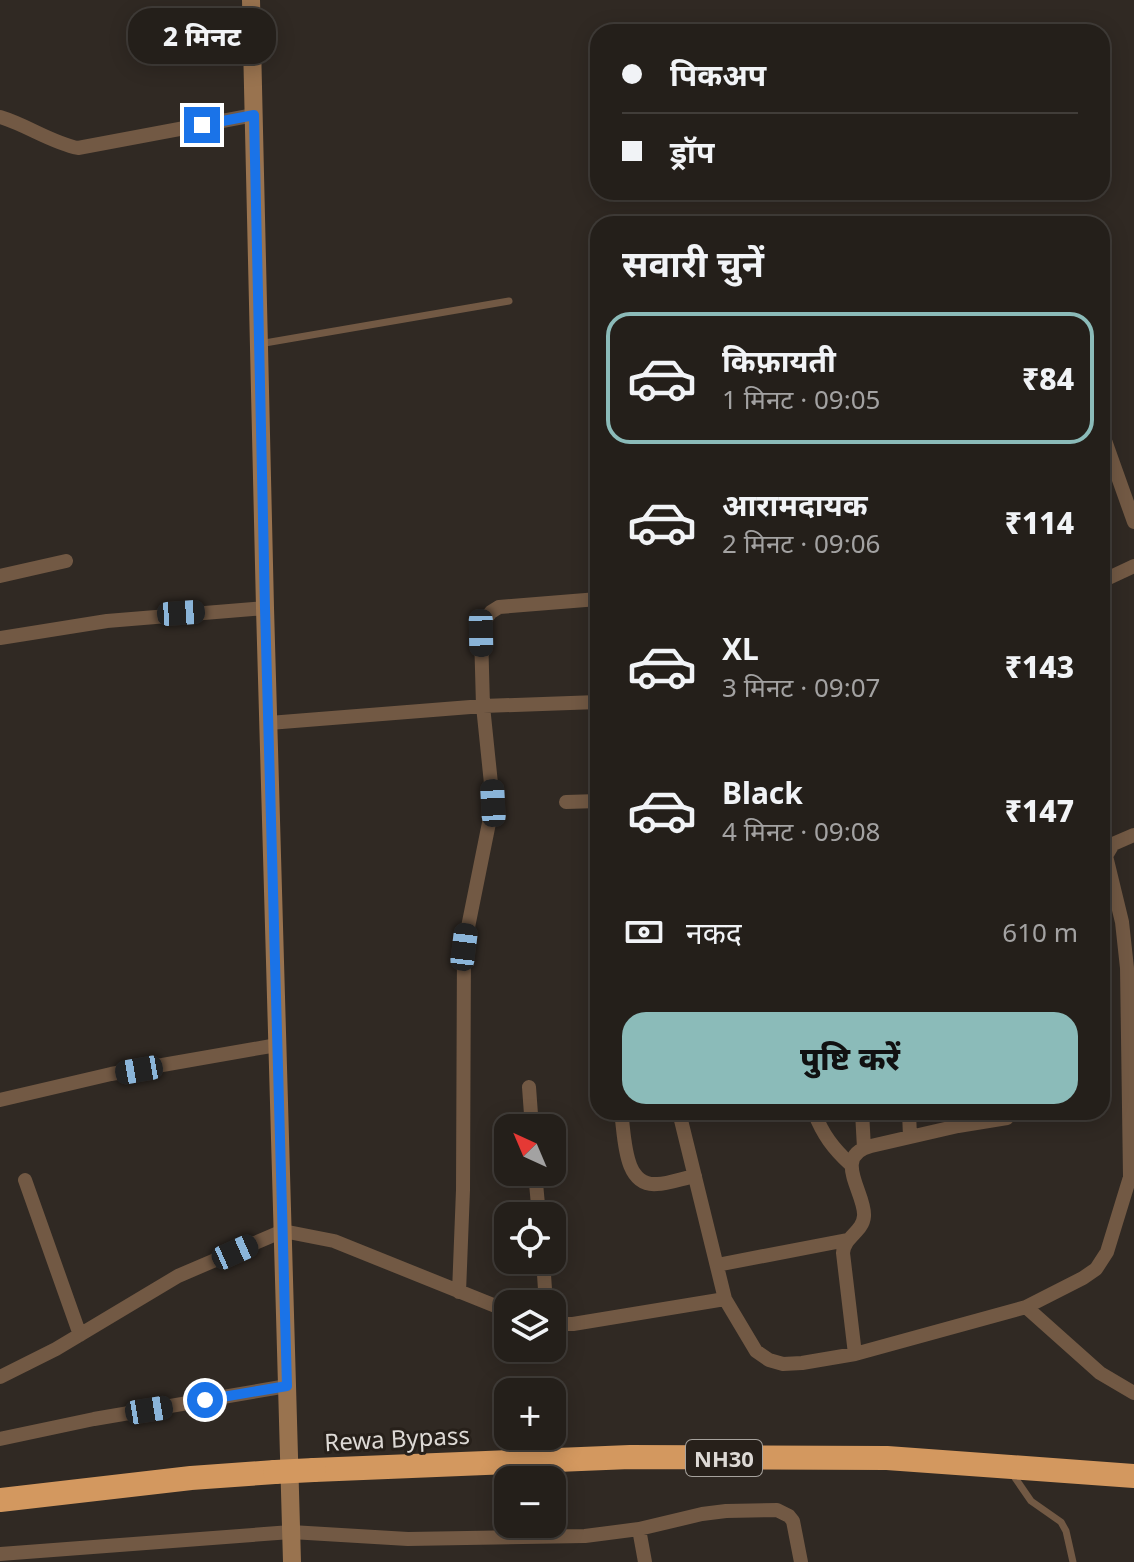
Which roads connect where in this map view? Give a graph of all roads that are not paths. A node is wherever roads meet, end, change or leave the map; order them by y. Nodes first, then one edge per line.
1 (251, 0) edge
2 (254, 115) junction
3 (0, 117) edge
4 (509, 301) dead end
5 (259, 344) junction
6 (1110, 454) edge
7 (1134, 522) edge
8 (66, 561) dead end
9 (1134, 566) edge
10 (0, 576) edge
11 (1110, 577) edge
12 (590, 600) edge
13 (265, 608) junction
14 (0, 638) edge
15 (590, 702) edge
16 (483, 706) junction
17 (269, 723) junction
18 (590, 801) edge
19 (566, 802) dead end
20 (1134, 835) edge
21 (1110, 849) edge
22 (1110, 872) edge
23 (277, 1045) junction
24 (529, 1087) dead end
25 (0, 1100) edge
26 (531, 1114) edge
27 (622, 1120) edge
28 (681, 1120) edge
29 (817, 1120) edge
30 (862, 1120) edge
31 (909, 1120) edge
32 (954, 1120) edge
33 (910, 1137) junction
34 (864, 1148) junction
35 (850, 1164) junction
36 (695, 1176) junction
37 (1132, 1177) edge
38 (25, 1180) dead end
39 (283, 1231) junction
40 (847, 1240) junction
41 (717, 1265) junction
42 (459, 1292) junction
43 (725, 1299) junction
44 (494, 1306) edge
45 (1026, 1307) junction
46 (566, 1324) edge
47 (80, 1335) junction
48 (855, 1354) junction
49 (0, 1377) edge
50 (287, 1386) junction
51 (1134, 1393) edge
52 (0, 1439) edge
53 (1005, 1465) junction
54 (1134, 1476) edge
55 (0, 1500) edge
56 (639, 1529) junction
57 (291, 1532) junction
58 (0, 1554) edge
59 (292, 1562) edge
60 (645, 1562) edge
61 (801, 1562) edge
62 (1073, 1562) edge

1 - 2 street
2 - 3 street
2 - 5 street
4 - 5 lane
5 - 13 street
6 - 7 street
8 - 10 street
9 - 11 street
12 - 16 street
13 - 14 street
13 - 17 street
15 - 16 street
16 - 17 street
16 - 42 street
17 - 23 street
18 - 19 street
20 - 21 street
22 - 37 street
23 - 25 street
23 - 39 street
24 - 26 street
27 - 36 street
28 - 36 street
29 - 35 street
30 - 34 street
31 - 33 street
32 - 33 street
33 - 34 street
34 - 35 street
35 - 40 street
36 - 41 street
37 - 45 street
38 - 47 street
39 - 42 street
39 - 47 street
39 - 50 street
40 - 41 street
40 - 48 street
41 - 43 street
42 - 44 street
43 - 46 street
43 - 48 street
45 - 48 street
45 - 51 street
47 - 49 street
50 - 52 street
50 - 57 street
53 - 54 highway, Rewa Bypass / NH30
53 - 55 highway, Rewa Bypass / NH30, bridge
53 - 62 lane
56 - 57 street
56 - 60 street
56 - 61 street
57 - 58 street
57 - 59 street

